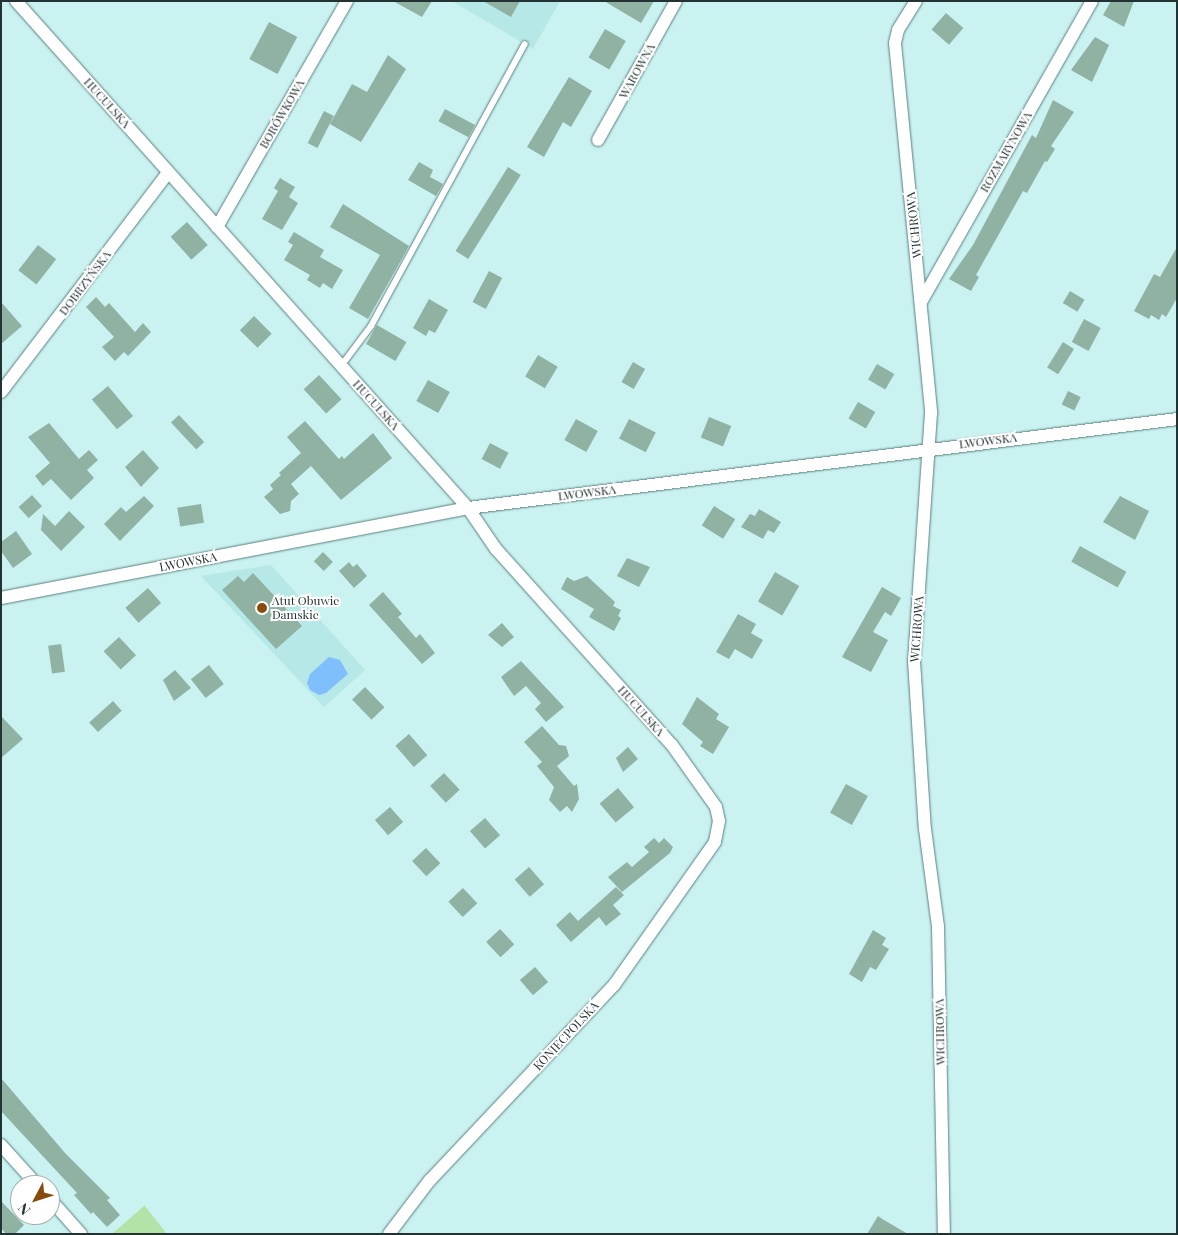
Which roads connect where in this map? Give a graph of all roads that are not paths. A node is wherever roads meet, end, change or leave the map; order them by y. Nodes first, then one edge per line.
1 (16, 1) edge
2 (347, 1) edge
3 (676, 1) edge
4 (916, 1) edge
5 (1092, 1) edge
6 (525, 44) dead end
7 (598, 140) dead end
8 (168, 173) junction
9 (216, 227) junction
10 (921, 302) junction
11 (341, 366) junction
12 (1, 392) edge
13 (1177, 419) edge
14 (930, 448) junction
15 (468, 508) junction
16 (1, 598) edge
17 (719, 820) joint
18 (1, 1144) edge
19 (28, 1175) edge
20 (60, 1210) edge
21 (81, 1234) edge
22 (389, 1234) edge
23 (944, 1234) edge

1 - 8 street, HUCULSKA
2 - 9 street, BORÓWKOWA
3 - 7 street, WAROWNA
4 - 10 street, WICHROWA
5 - 10 street, ROZMARYNOWA
6 - 11 lane
8 - 9 street, HUCULSKA
8 - 12 street, DOBRZYŃSKA
9 - 11 street, HUCULSKA
10 - 14 street, WICHROWA
11 - 15 street, HUCULSKA
13 - 14 street, LWOWSKA
14 - 15 street, LWOWSKA
14 - 23 street, WICHROWA
15 - 16 street, LWOWSKA
15 - 17 street, HUCULSKA
17 - 22 street, KONIECPOLSKA
18 - 19 street
20 - 21 street

